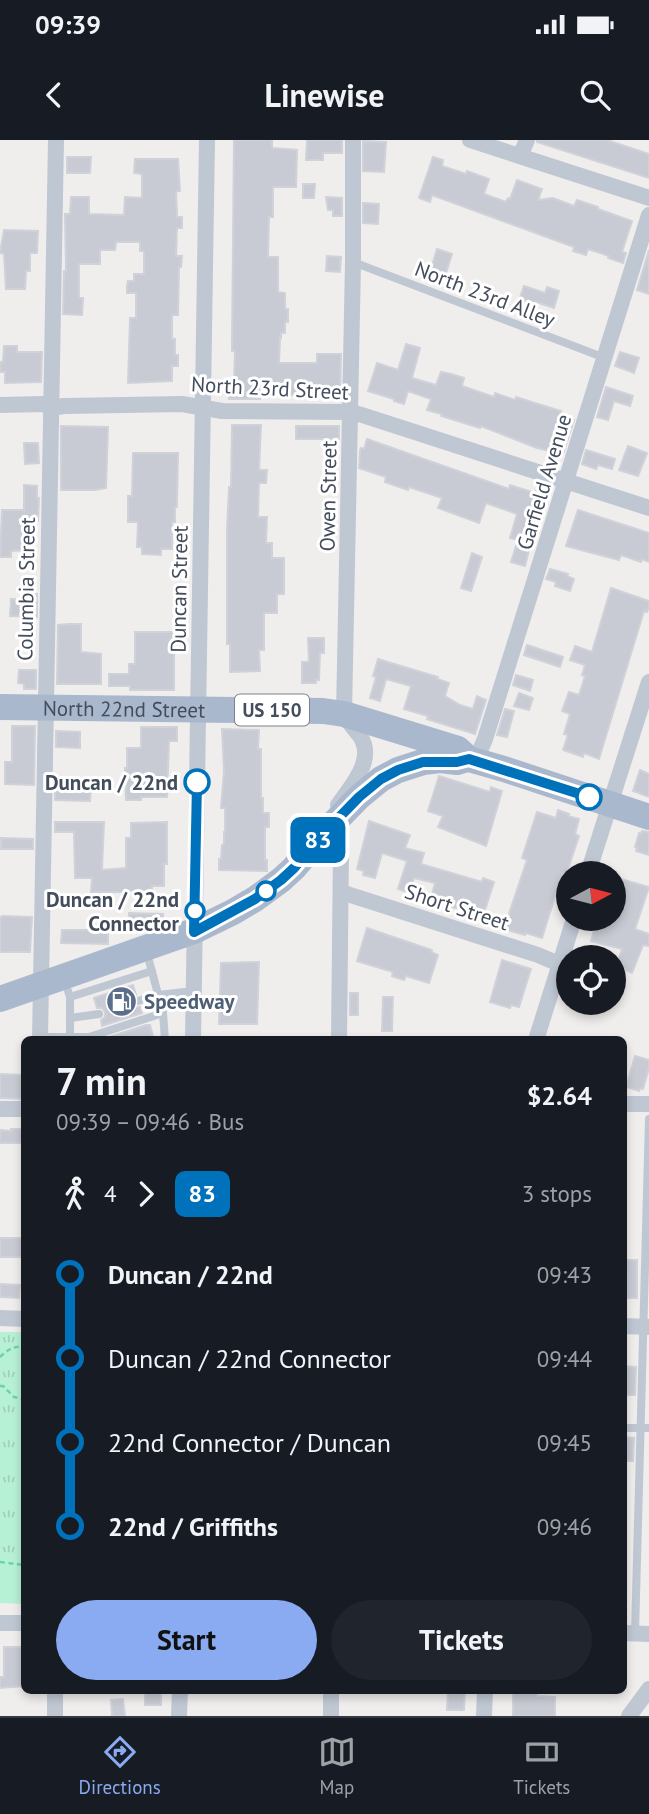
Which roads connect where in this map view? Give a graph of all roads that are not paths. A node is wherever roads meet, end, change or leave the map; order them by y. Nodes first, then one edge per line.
1 (56, 140) edge
2 (207, 140) edge
3 (353, 140) edge
4 (470, 140) edge
5 (527, 140) edge
6 (520, 156) junction
7 (649, 198) edge
8 (649, 215) edge
9 (352, 262) junction
10 (604, 358) junction
11 (0, 405) edge
12 (51, 408) junction
13 (203, 408) junction
14 (350, 412) junction
15 (566, 480) junction
16 (649, 508) edge
17 (649, 682) edge
18 (0, 708) edge
19 (45, 708) junction
20 (199, 711) junction
21 (344, 714) junction
22 (472, 760) junction
23 (611, 804) junction
24 (649, 817) edge
25 (331, 842) junction
26 (593, 861) edge
27 (341, 892) junction
28 (194, 932) junction
29 (148, 960) junction
30 (556, 963) edge
31 (556, 974) edge
32 (58, 986) junction
33 (193, 990) junction
34 (158, 995) junction
35 (0, 999) edge
36 (138, 1001) dead end
37 (163, 1013) junction
38 (99, 1014) dead end
39 (70, 1018) junction
40 (41, 1036) edge
41 (71, 1036) edge
42 (92, 1036) edge
43 (165, 1036) edge
44 (193, 1036) edge
45 (338, 1036) edge
46 (537, 1036) edge
47 (627, 1104) edge
48 (649, 1104) edge
49 (0, 1109) edge
50 (21, 1109) edge
51 (649, 1119) edge
52 (0, 1318) edge
53 (21, 1319) edge
54 (627, 1326) edge
55 (646, 1327) edge
56 (627, 1428) edge
57 (645, 1428) edge
58 (0, 1623) edge
59 (21, 1623) edge
60 (636, 1633) edge
61 (649, 1689) edge
62 (55, 1694) edge
63 (180, 1694) edge
64 (331, 1694) edge
65 (485, 1694) edge
66 (55, 1716) edge
67 (179, 1716) edge
68 (331, 1716) edge
69 (484, 1716) edge
70 (629, 1716) edge

1 - 12 street, Columbia Street
2 - 13 street, Duncan Street
3 - 9 street, Owen Street
4 - 6 street
5 - 6 street
6 - 7 street
8 - 10 street, Garfield Avenue
9 - 10 lane, North 23rd Alley
9 - 14 street, Owen Street
10 - 15 street, Garfield Avenue
11 - 12 street, North 23rd Street
12 - 13 street, North 23rd Street
12 - 19 street, Columbia Street
13 - 14 street, North 23rd Street
13 - 20 street, Duncan Street
14 - 15 street, North 23rd Street
14 - 21 street, Owen Street
15 - 16 street, North 23rd Street
15 - 22 street, Garfield Avenue
17 - 23 street
18 - 19 main road, North 22nd Street / US 150
19 - 20 main road, North 22nd Street / US 150
19 - 32 street, Columbia Street
20 - 21 main road, North 22nd Street / US 150
20 - 28 street, Duncan Street
21 - 22 main road, North 22nd Street / US 150
21 - 25 street
22 - 23 main road, North 22nd Street / US 150
22 - 25 main road, US 150
23 - 24 main road, North 22nd Street / US 150
23 - 26 street
25 - 27 street
25 - 28 main road, US 150
27 - 30 street, Short Street
27 - 45 street
28 - 29 main road, US 150
28 - 33 street, Duncan Street
29 - 32 main road, US 150
29 - 34 lane
31 - 46 street
32 - 35 main road, US 150
32 - 39 lane
32 - 40 street, Columbia Street
33 - 34 lane
33 - 44 street, Duncan Street
34 - 36 lane
34 - 37 lane
37 - 42 lane
37 - 43 lane
38 - 39 lane
39 - 41 lane
47 - 48 street
49 - 50 street
51 - 55 lane
52 - 53 street
54 - 55 street
55 - 57 lane
56 - 57 lane
57 - 60 lane
58 - 59 street
61 - 70 street
62 - 66 street
63 - 67 street
64 - 68 street
65 - 69 street

